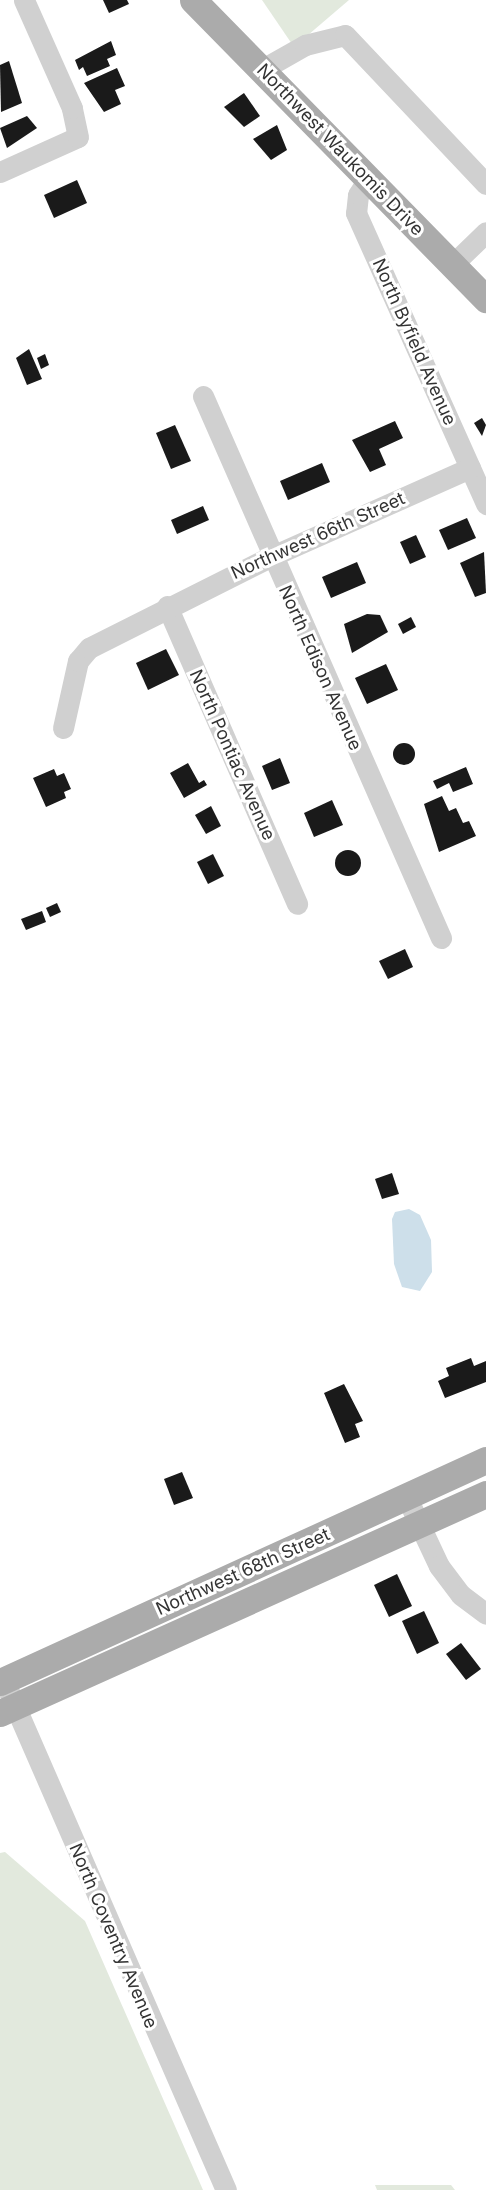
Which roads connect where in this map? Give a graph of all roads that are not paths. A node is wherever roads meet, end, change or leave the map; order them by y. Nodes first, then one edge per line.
1 (24, 0) edge
2 (194, 0) edge
3 (261, 70) junction
4 (0, 172) edge
5 (368, 179) junction
6 (486, 184) edge
7 (486, 232) edge
8 (452, 265) junction
9 (486, 299) edge
10 (203, 396) dead end
11 (470, 468) junction
12 (486, 504) edge
13 (270, 557) junction
14 (167, 606) junction
15 (63, 728) dead end
16 (297, 903) dead end
17 (441, 939) dead end
18 (486, 1460) edge
19 (486, 1494) edge
20 (407, 1498) junction
21 (419, 1527) junction
22 (486, 1614) edge
23 (2, 1681) edge
24 (8, 1710) edge
25 (226, 2190) edge

1 - 4 street
2 - 3 main road, Northwest Waukomis Drive
3 - 5 main road, Northwest Waukomis Drive
3 - 6 street
5 - 8 main road, Northwest Waukomis Drive
5 - 11 street, North Byfield Avenue
7 - 8 street
8 - 9 main road, Northwest Waukomis Drive
10 - 13 street, North Edison Avenue
11 - 12 street, North Byfield Avenue
11 - 13 street, Northwest 66th Street
13 - 14 street, Northwest 66th Street
13 - 17 street, North Edison Avenue
14 - 15 street, Northwest 66th Street
14 - 16 street, North Pontiac Avenue
18 - 20 main road, Northwest 68th Street
19 - 21 main road, Northwest 68th Street
20 - 21 street
20 - 23 main road, Northwest 68th Street
21 - 22 street
21 - 24 main road, Northwest 68th Street
23 - 24 street, North Coventry Avenue
24 - 25 street, North Coventry Avenue

